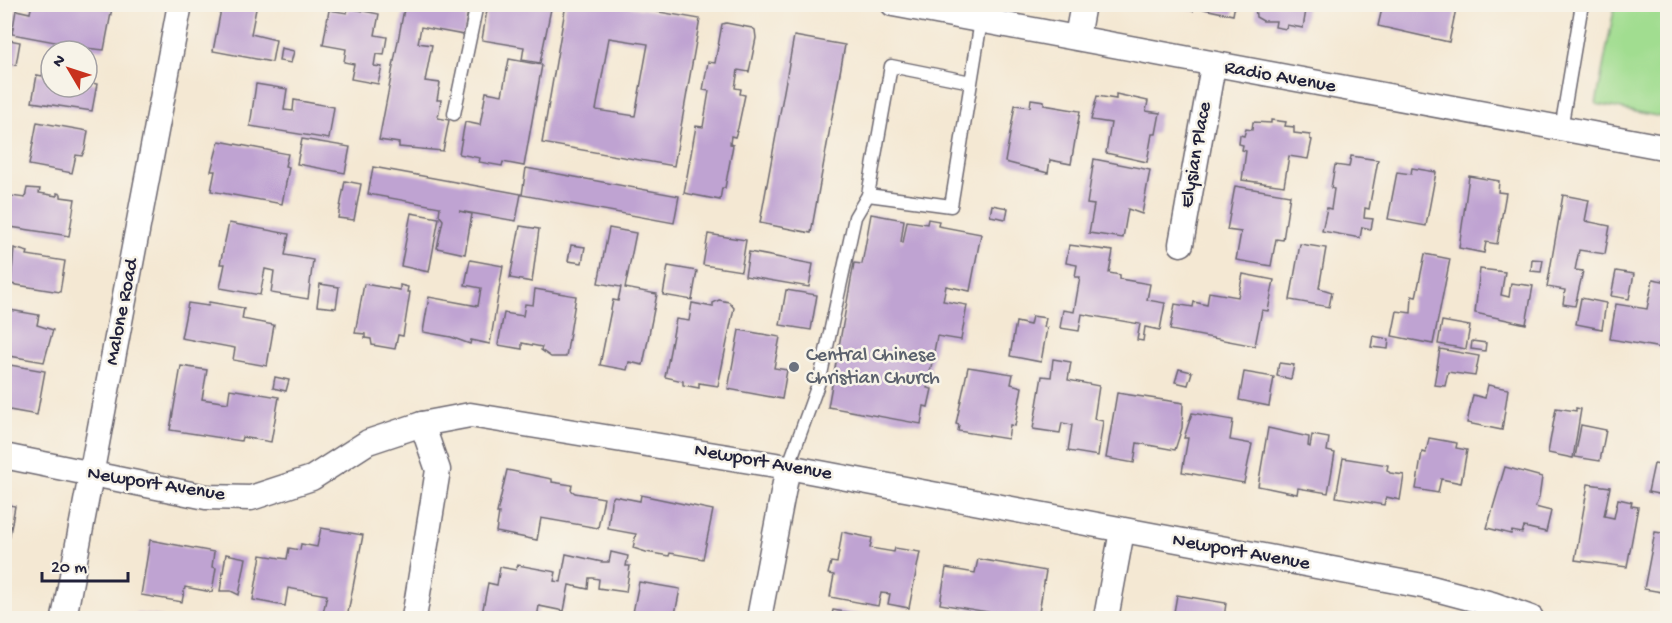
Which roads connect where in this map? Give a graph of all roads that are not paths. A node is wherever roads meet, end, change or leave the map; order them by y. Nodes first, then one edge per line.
1 (180, 4) edge
2 (477, 4) edge
3 (893, 4) edge
4 (1083, 4) edge
5 (1582, 4) edge
6 (981, 21) junction
7 (1077, 37) junction
8 (1213, 66) junction
9 (971, 82) junction
10 (453, 114) dead end
11 (1561, 129) junction
12 (1668, 148) edge
13 (868, 195) junction
14 (1181, 244) dead end
15 (422, 424) junction
16 (4, 456) edge
17 (788, 466) junction
18 (92, 475) junction
19 (1122, 531) junction
20 (1491, 611) edge
21 (64, 618) edge
22 (414, 618) edge
23 (759, 618) edge
24 (1106, 618) edge
25 (1531, 618) edge

1 - 18 street, Malone Road
2 - 10 lane
3 - 6 street, Radio Avenue
4 - 7 street
5 - 11 lane
6 - 7 street, Radio Avenue
6 - 9 lane
7 - 8 street, Radio Avenue
8 - 11 street, Radio Avenue
8 - 14 street, Elysian Place
9 - 13 lane
9 - 13 lane
11 - 12 street, Radio Avenue
13 - 17 lane
15 - 17 street, Newport Avenue
15 - 18 street, Newport Avenue
15 - 22 street
16 - 18 street, Newport Avenue
17 - 19 street, Newport Avenue
17 - 23 street
18 - 21 street, Malone Road
19 - 20 street, Newport Avenue
19 - 24 street
20 - 25 street, Newport Avenue

